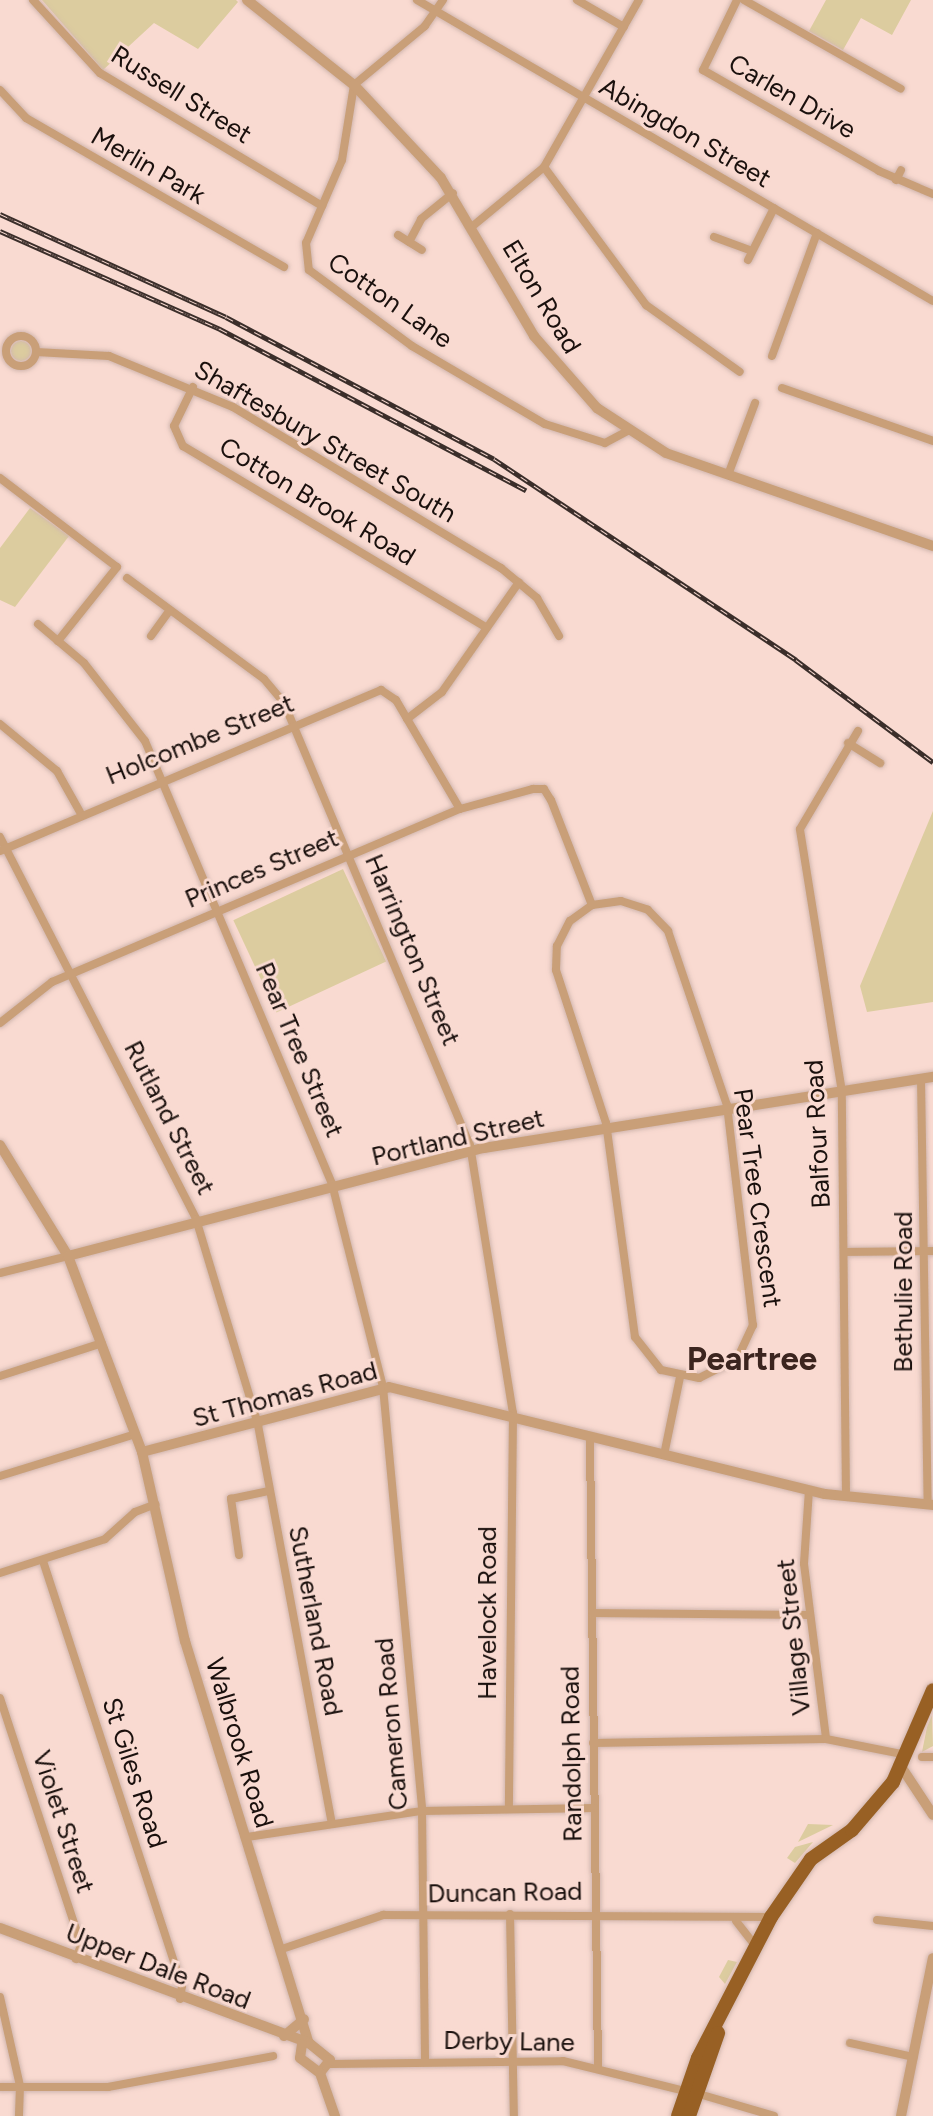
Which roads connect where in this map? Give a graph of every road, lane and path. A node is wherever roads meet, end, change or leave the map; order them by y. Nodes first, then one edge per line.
1 (33, 0) edge
2 (247, 0) edge
3 (417, 0) edge
4 (443, 0) edge
5 (578, 0) edge
6 (639, 0) edge
7 (737, 0) edge
8 (744, 0) edge
9 (437, 14) junction
10 (624, 27) junction
11 (354, 85) junction
12 (901, 89) dead end
13 (0, 90) edge
14 (583, 98) junction
15 (544, 167) junction
16 (901, 170) dead end
17 (896, 180) junction
18 (453, 193) junction
19 (933, 194) edge
20 (322, 206) junction
21 (774, 208) junction
22 (474, 225) junction
23 (817, 233) junction
24 (398, 235) dead end
25 (714, 237) dead end
26 (409, 242) junction
27 (422, 250) dead end
28 (284, 267) dead end
29 (933, 301) edge
30 (0, 338) edge
31 (8, 343) junction
32 (36, 352) junction
33 (772, 356) dead end
34 (740, 372) dead end
35 (193, 387) junction
36 (782, 388) dead end
37 (755, 403) dead end
38 (628, 431) junction
39 (933, 441) edge
40 (728, 475) junction
41 (0, 478) edge
42 (933, 545) edge
43 (127, 578) dead end
44 (519, 582) junction
45 (170, 610) junction
46 (38, 624) dead end
47 (486, 628) junction
48 (151, 636) dead end
49 (559, 636) dead end
50 (58, 641) junction
51 (407, 719) junction
52 (0, 724) edge
53 (296, 725) junction
54 (858, 731) dead end
55 (848, 743) junction
56 (880, 763) dead end
57 (163, 779) junction
58 (460, 809) junction
59 (80, 812) junction
60 (0, 837) edge
61 (3, 848) edge
62 (349, 855) junction
63 (592, 905) junction
64 (217, 911) junction
65 (73, 974) junction
66 (0, 1024) edge
67 (933, 1077) edge
68 (921, 1079) junction
69 (842, 1092) junction
70 (726, 1110) junction
71 (607, 1129) junction
72 (0, 1145) edge
73 (472, 1152) junction
74 (333, 1189) junction
75 (197, 1223) junction
76 (929, 1251) edge
77 (844, 1252) junction
78 (68, 1256) junction
79 (0, 1273) edge
80 (929, 1339) edge
81 (102, 1343) junction
82 (0, 1376) edge
83 (680, 1377) junction
84 (383, 1387) junction
85 (512, 1419) junction
86 (258, 1425) junction
87 (929, 1425) edge
88 (136, 1434) junction
89 (590, 1440) junction
90 (142, 1452) junction
91 (664, 1455) junction
92 (0, 1476) edge
93 (809, 1490) junction
94 (269, 1491) junction
95 (846, 1496) junction
96 (156, 1504) junction
97 (930, 1504) edge
98 (239, 1555) dead end
99 (43, 1561) junction
100 (0, 1573) edge
101 (592, 1613) junction
102 (808, 1615) junction
103 (933, 1690) edge
104 (0, 1698) edge
105 (826, 1739) junction
106 (593, 1743) junction
107 (922, 1757) dead end
108 (933, 1757) edge
109 (905, 1761) junction
110 (509, 1807) junction
111 (594, 1808) junction
112 (422, 1811) junction
113 (933, 1815) edge
114 (332, 1824) junction
115 (247, 1838) junction
116 (595, 1913) junction
117 (510, 1914) junction
118 (422, 1915) junction
119 (771, 1917) junction
120 (733, 1920) junction
121 (877, 1920) dead end
122 (933, 1926) edge
123 (0, 1928) edge
124 (755, 1945) junction
125 (282, 1949) junction
126 (933, 1958) edge
127 (76, 1959) junction
128 (0, 1997) edge
129 (180, 1999) junction
130 (304, 2019) junction
131 (284, 2036) junction
132 (306, 2043) junction
133 (850, 2043) dead end
134 (274, 2056) dead end
135 (913, 2057) junction
136 (425, 2058) junction
137 (512, 2061) junction
138 (330, 2064) junction
139 (598, 2067) junction
140 (320, 2073) junction
141 (0, 2087) edge
142 (20, 2087) junction
143 (692, 2093) junction
144 (19, 2116) edge
145 (335, 2116) edge
146 (514, 2116) edge
147 (678, 2116) edge
148 (689, 2116) edge
149 (774, 2116) edge
150 (901, 2116) edge

1 - 20 street, Russell Street
2 - 11 street
3 - 9 street, Abingdon Street
4 - 9 street
5 - 10 street
6 - 10 street
7 - 17 street, Carlen Drive
8 - 12 street
9 - 11 street
9 - 14 street, Abingdon Street
10 - 14 street
11 - 18 street, Elton Road
11 - 20 street, Cotton Lane
13 - 28 street, Merlin Park
14 - 15 street
14 - 21 street, Abingdon Street
15 - 22 street
15 - 34 street
16 - 17 street
17 - 19 street, Carlen Drive
18 - 22 street, Elton Road
18 - 26 street
20 - 38 street, Cotton Lane
21 - 23 street, Abingdon Street
21 - 25 street
22 - 38 street, Elton Road
23 - 29 street, Abingdon Street
23 - 33 street
24 - 26 street
26 - 27 street
30 - 31 street
31 - 32 street
31 - 32 street
32 - 35 street, Shaftesbury Street South
35 - 44 street, Shaftesbury Street South
35 - 47 street, Cotton Brook Road
36 - 39 street
37 - 40 street
38 - 40 street, Elton Road
40 - 42 street, Elton Road
41 - 50 street
43 - 45 street, Harrington Street
44 - 47 street
44 - 49 street, Shaftesbury Street South
45 - 48 street
45 - 53 street, Harrington Street
46 - 50 street, Pear Tree Street
47 - 51 street
50 - 57 street, Pear Tree Street
51 - 53 street, Holcombe Street
51 - 58 street
52 - 59 street
53 - 57 street, Holcombe Street
53 - 62 street, Harrington Street
54 - 55 street, Balfour Road
55 - 56 street
55 - 69 street, Balfour Road
57 - 59 street, Holcombe Street
57 - 64 street, Pear Tree Street
58 - 62 street, Princes Street
58 - 63 street, Princes Street
59 - 61 street, Holcombe Street
60 - 61 street, Rutland Street
61 - 65 street, Rutland Street
62 - 64 street, Princes Street
62 - 73 street, Harrington Street
63 - 70 street, Pear Tree Crescent
63 - 71 street
64 - 65 street, Princes Street
64 - 74 street, Pear Tree Street
65 - 66 street, Princes Street
65 - 75 street, Rutland Street
67 - 68 street, Portland Street
68 - 69 street, Portland Street
68 - 76 street, Bethulie Road
69 - 70 street, Portland Street
69 - 77 street, Balfour Road
70 - 71 street, Portland Street
70 - 83 street, Pear Tree Crescent
71 - 73 street, Portland Street
71 - 83 street
72 - 78 street
73 - 74 street, Portland Street
73 - 85 street, Harrington Street
74 - 75 street, Portland Street
74 - 84 street, Pear Tree Street
75 - 78 street, Portland Street
75 - 86 street, Rutland Street
76 - 77 street
76 - 80 street, Bethulie Road
77 - 95 street, Balfour Road
78 - 79 street, Portland Street
78 - 81 street
80 - 87 street, Bethulie Road
81 - 82 street
81 - 88 street
83 - 91 street
84 - 85 street, St Thomas Road
84 - 86 street, St Thomas Road
84 - 112 street, Cameron Road
85 - 89 street, St Thomas Road
85 - 110 street, Havelock Road
86 - 90 street, St Thomas Road
86 - 94 street, Sutherland Road
87 - 97 street, Bethulie Road
88 - 90 street
88 - 92 street
89 - 91 street, St Thomas Road
89 - 101 street, Randolph Road
90 - 96 street, Walbrook Road
91 - 93 street, St Thomas Road
93 - 95 street, St Thomas Road
93 - 102 street, Village Street
94 - 98 street
94 - 114 street, Sutherland Road
95 - 97 street, St Thomas Road
96 - 99 street
96 - 115 street, Walbrook Road
99 - 100 street
99 - 129 street, St Giles Road
101 - 102 street
101 - 106 street, Randolph Road
102 - 105 street, Village Street
103 - 109 highway
104 - 127 street, Violet Street
105 - 106 street
105 - 109 street, Village Street
106 - 111 street, Randolph Road
107 - 108 street
109 - 113 street
109 - 119 highway
110 - 111 street
110 - 112 street
111 - 116 street, Randolph Road
112 - 114 street
112 - 118 street, Cameron Road
114 - 115 street
115 - 125 street, Walbrook Road
116 - 117 street, Duncan Road
116 - 120 street, Duncan Road
116 - 139 street, Randolph Road
117 - 118 street, Duncan Road
117 - 137 street
118 - 125 street, Duncan Road
118 - 136 street, Cameron Road
119 - 120 street, Duncan Road
119 - 124 highway
120 - 124 street
121 - 122 street
123 - 127 street, Upper Dale Road
124 - 143 highway
125 - 130 street, Walbrook Road
126 - 135 street
127 - 129 street, Upper Dale Road
128 - 142 street
129 - 131 street, Upper Dale Road
130 - 131 street
130 - 132 street, Walbrook Road
131 - 132 street, Upper Dale Road
132 - 138 street
132 - 140 street
133 - 135 street
134 - 142 street
135 - 150 street
136 - 137 street, Derby Lane
136 - 138 street, Derby Lane
137 - 139 street, Derby Lane
137 - 146 street
138 - 140 street
139 - 143 street, Derby Lane
140 - 145 street
141 - 142 street
142 - 144 street
143 - 147 highway
143 - 148 highway
143 - 149 street, Derby Lane

